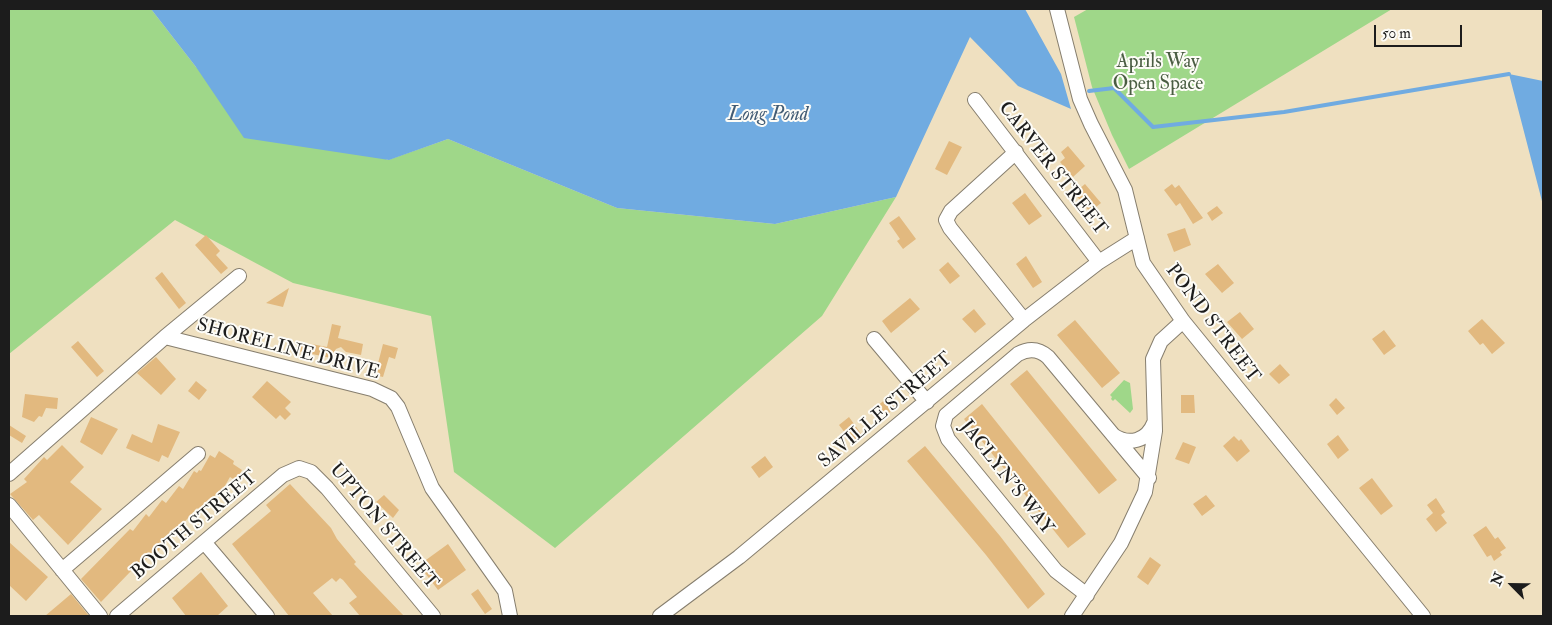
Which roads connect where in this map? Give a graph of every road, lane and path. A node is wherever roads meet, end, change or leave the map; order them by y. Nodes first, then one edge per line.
1 (1058, 9) edge
2 (975, 100) dead end
3 (1016, 152) junction
4 (1137, 238) junction
5 (1099, 262) junction
6 (239, 276) dead end
7 (1024, 320) junction
8 (1183, 322) junction
9 (165, 337) junction
10 (874, 339) dead end
11 (927, 402) junction
12 (1155, 420) junction
13 (1112, 434) junction
14 (198, 454) dead end
15 (300, 468) joint
16 (9, 474) edge
17 (1149, 478) junction
18 (9, 505) edge
19 (204, 542) junction
20 (62, 570) junction
21 (1087, 595) junction
22 (100, 616) edge
23 (117, 616) edge
24 (267, 616) edge
25 (433, 616) edge
26 (510, 616) edge
27 (660, 616) edge
28 (1072, 616) edge
29 (1423, 616) edge

1 - 4 street, POND STREET
2 - 3 street, CARVER STREET
3 - 5 street, CARVER STREET
3 - 7 street
4 - 5 street, SAVILLE STREET
4 - 8 street, POND STREET
5 - 7 street, SAVILLE STREET
6 - 9 street, SHORELINE DRIVE
7 - 11 street, SAVILLE STREET
8 - 12 street
8 - 29 street, POND STREET
9 - 16 street, SHORELINE DRIVE
9 - 26 street, SHORELINE DRIVE
10 - 11 street
11 - 27 street, SAVILLE STREET
12 - 13 street
12 - 17 street
13 - 17 street
13 - 21 street, JACLYN'S WAY
14 - 20 street
15 - 19 street, BOOTH STREET
15 - 25 street, UPTON STREET
17 - 21 street
18 - 20 street
19 - 23 street, BOOTH STREET
19 - 24 street
20 - 22 street
21 - 28 street

